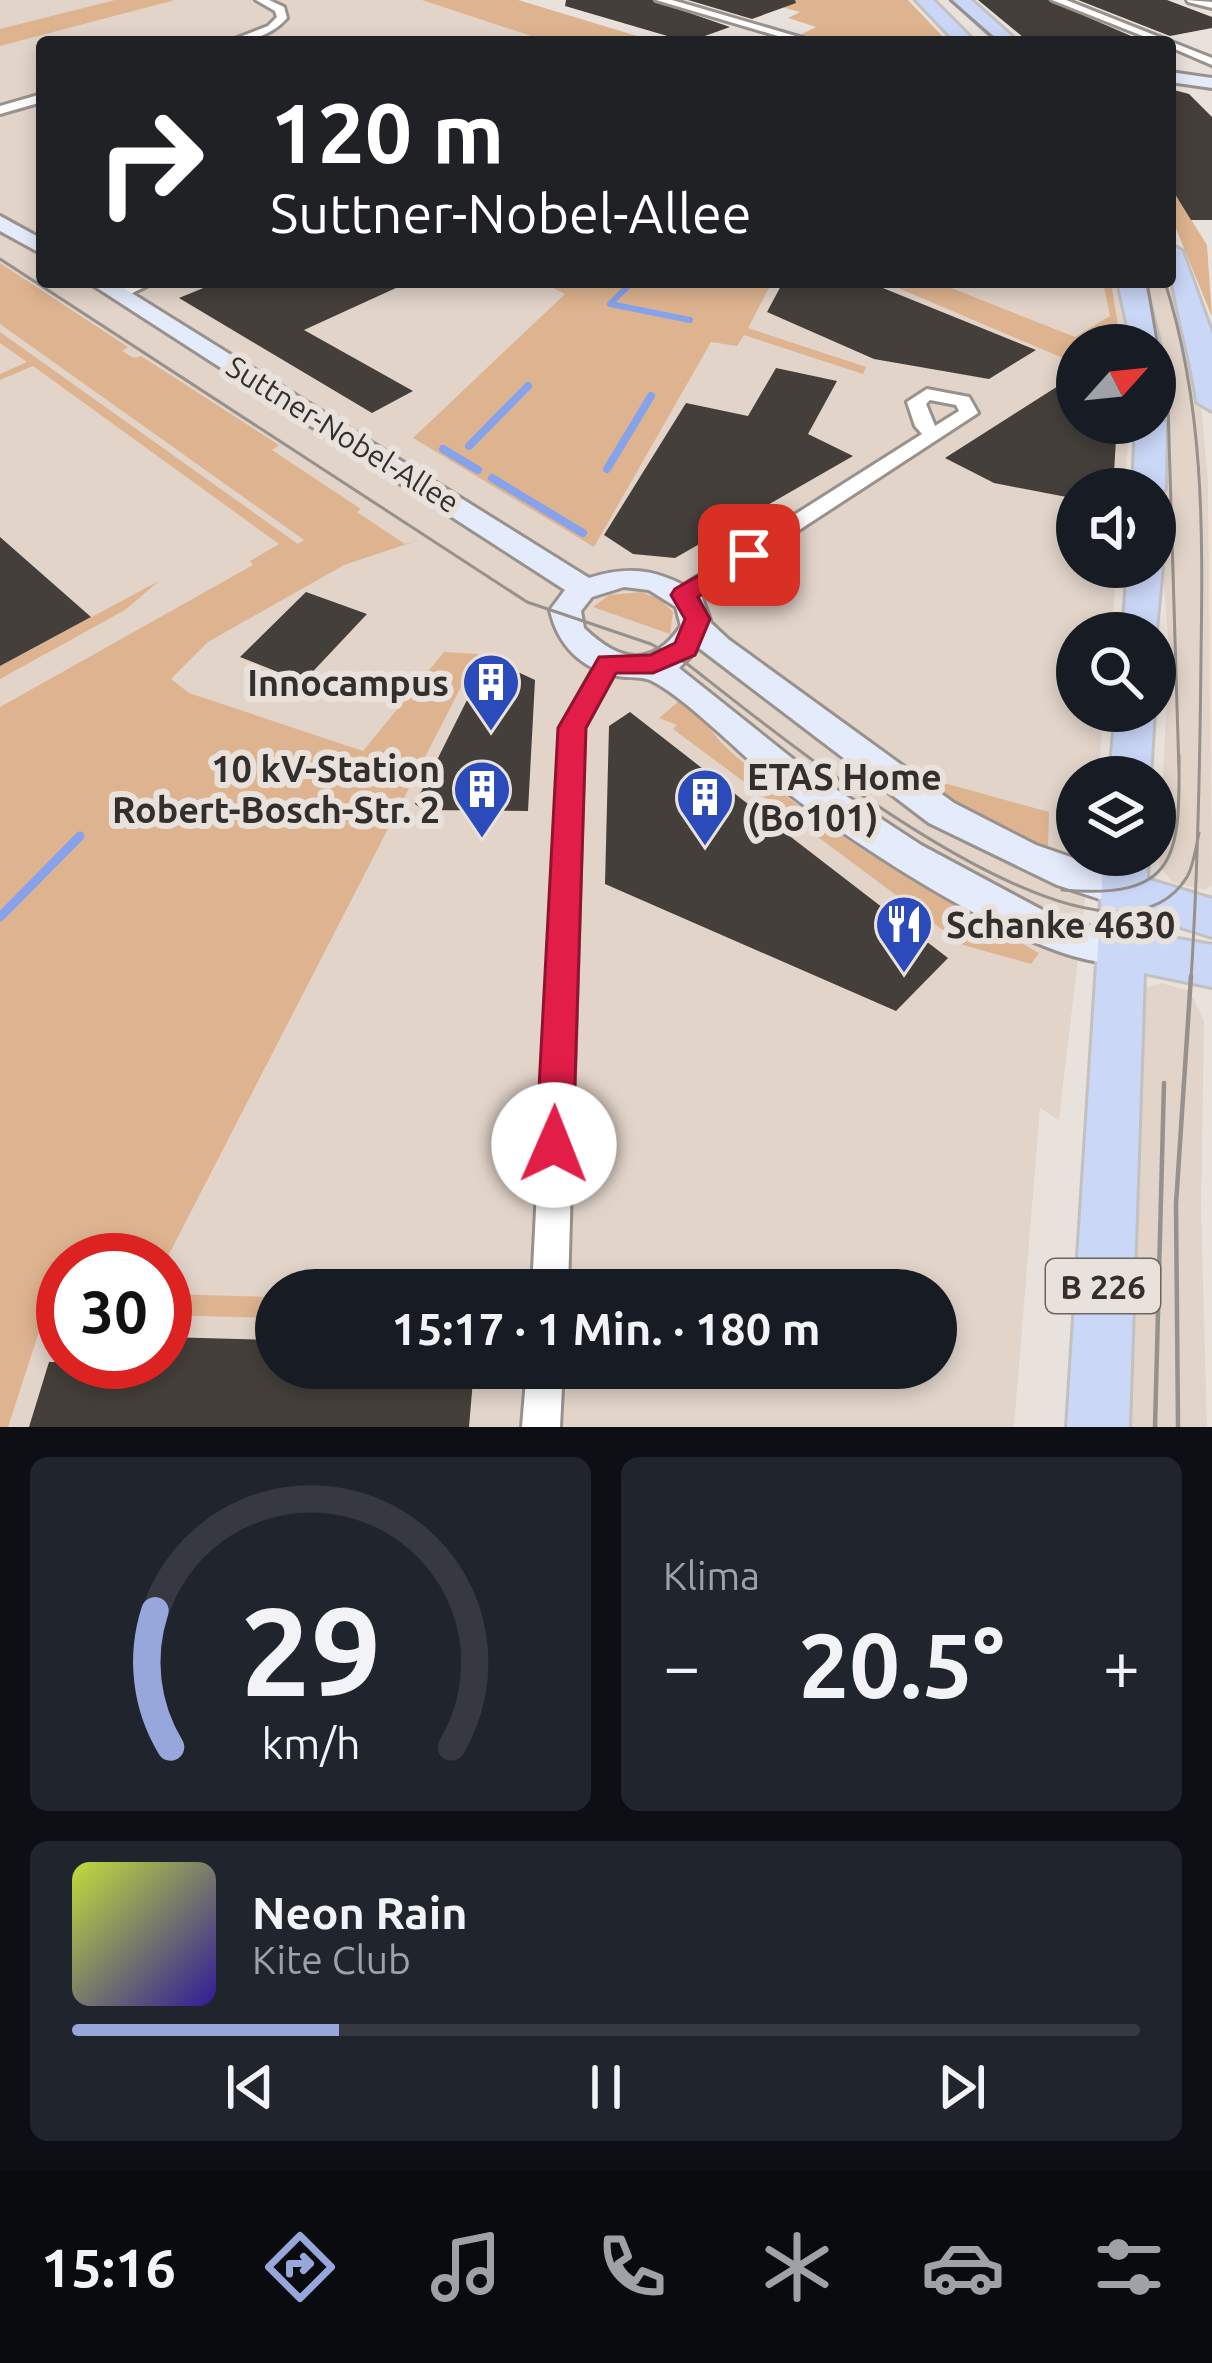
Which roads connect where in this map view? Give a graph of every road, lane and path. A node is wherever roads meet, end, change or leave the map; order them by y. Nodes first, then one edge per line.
1 (261, 0) edge
2 (661, 0) edge
3 (924, 0) edge
4 (961, 0) edge
5 (1057, 0) edge
6 (1192, 0) edge
7 (1212, 5) edge
8 (250, 36) edge
9 (789, 36) edge
10 (961, 36) edge
11 (1002, 36) edge
12 (1153, 36) edge
13 (1176, 47) edge
14 (1176, 69) edge
15 (1209, 73) edge
16 (1176, 76) edge
17 (36, 100) edge
18 (0, 110) edge
19 (0, 222) edge
20 (36, 244) edge
21 (1176, 268) edge
22 (108, 288) edge
23 (1132, 288) edge
24 (1141, 324) edge
25 (1212, 402) edge
26 (935, 436) dead end
27 (585, 589) junction
28 (690, 611) junction
29 (608, 663) junction
30 (653, 664) junction
31 (1056, 870) edge
32 (1125, 876) edge
33 (1131, 876) edge
34 (1212, 918) edge
35 (1120, 948) junction
36 (1212, 966) edge
37 (551, 1269) edge
38 (544, 1389) edge
39 (541, 1427) edge
40 (1098, 1427) edge

1 - 8 street
2 - 9 street
3 - 10 main road
4 - 11 main road
5 - 12 street
6 - 7 street
13 - 15 street
14 - 15 street
15 - 16 street
17 - 18 street
19 - 20 street
21 - 25 main road
22 - 27 street, Suttner-Nobel-Allee
23 - 24 main road
26 - 28 street
27 - 28 street
27 - 29 street
28 - 30 street
28 - 31 street
29 - 30 street
29 - 37 street
30 - 35 street
32 - 35 main road, B 226
33 - 34 main road
35 - 36 main road
35 - 40 main road, B 226
38 - 39 street

